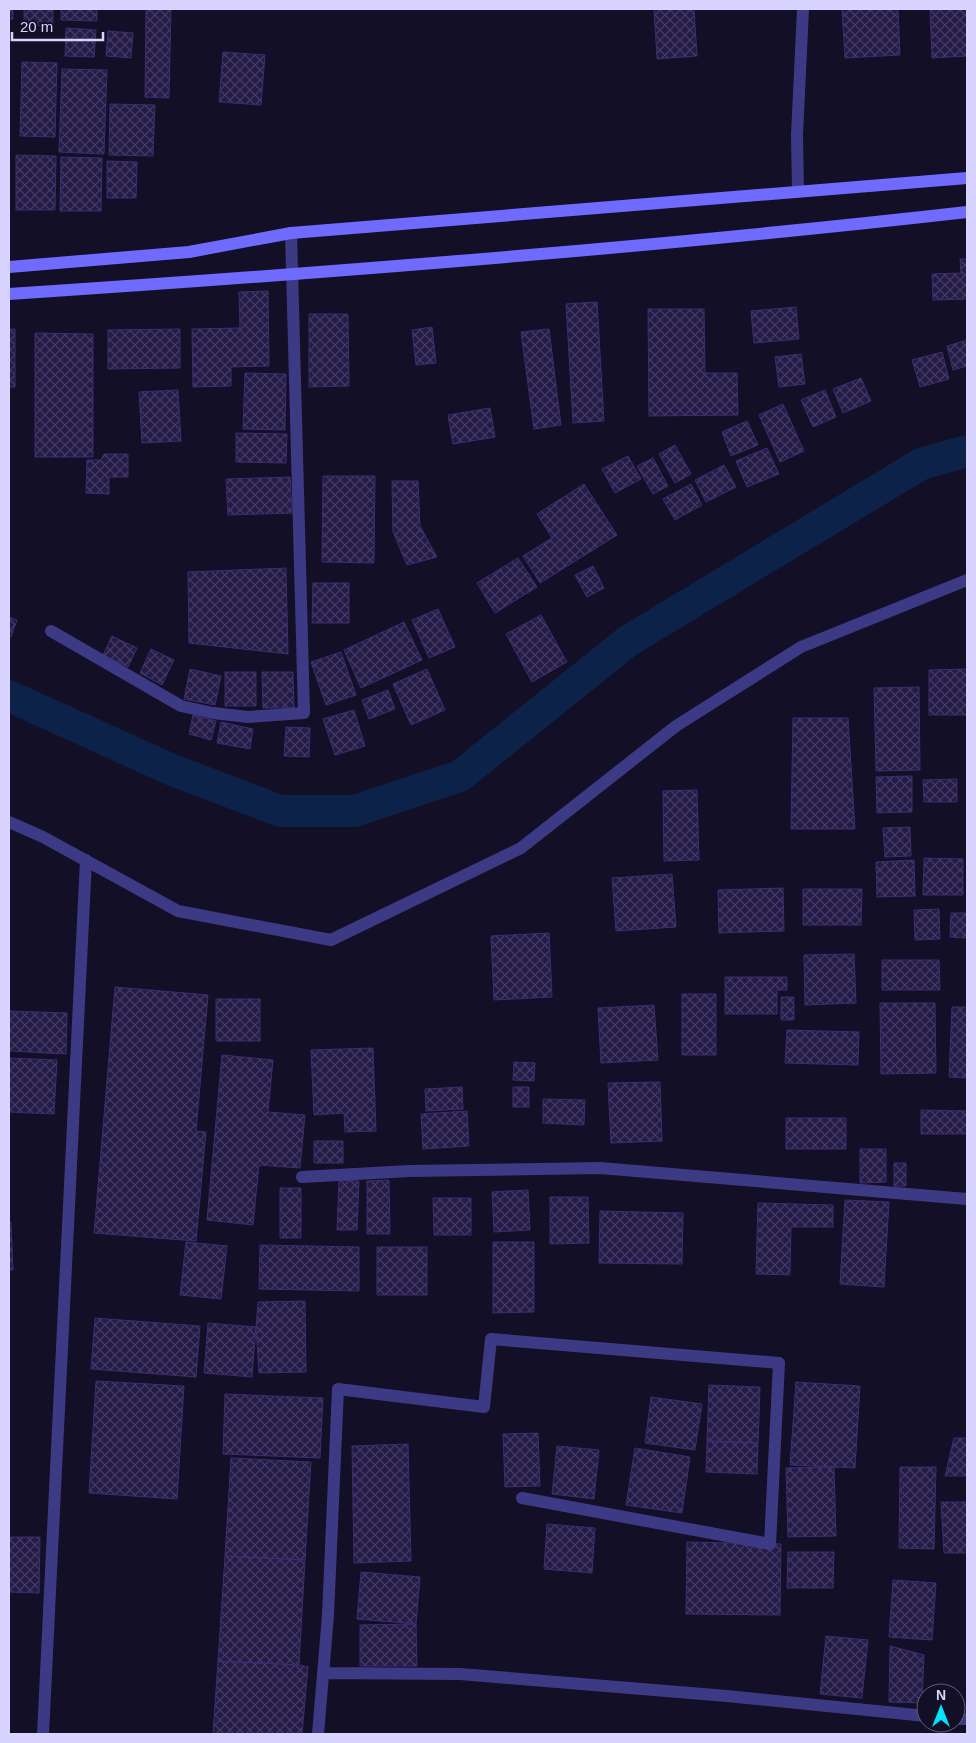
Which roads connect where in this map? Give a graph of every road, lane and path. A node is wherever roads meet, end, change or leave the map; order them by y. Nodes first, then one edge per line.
1 (803, 9) edge
2 (967, 178) edge
3 (798, 191) junction
4 (967, 212) edge
5 (290, 233) junction
6 (9, 267) edge
7 (292, 276) junction
8 (9, 294) edge
9 (967, 580) edge
10 (51, 631) dead end
11 (9, 822) edge
12 (86, 860) junction
13 (302, 1178) dead end
14 (967, 1199) edge
15 (522, 1498) dead end
16 (323, 1673) junction
17 (916, 1715) edge
18 (43, 1734) edge
19 (318, 1734) edge

1 - 3 street
2 - 3 main road
3 - 5 main road
4 - 7 main road
5 - 6 main road
5 - 7 street
7 - 8 main road
7 - 10 street
9 - 12 street
11 - 12 street
12 - 18 street
13 - 14 street
15 - 16 street
16 - 17 street
16 - 19 street

